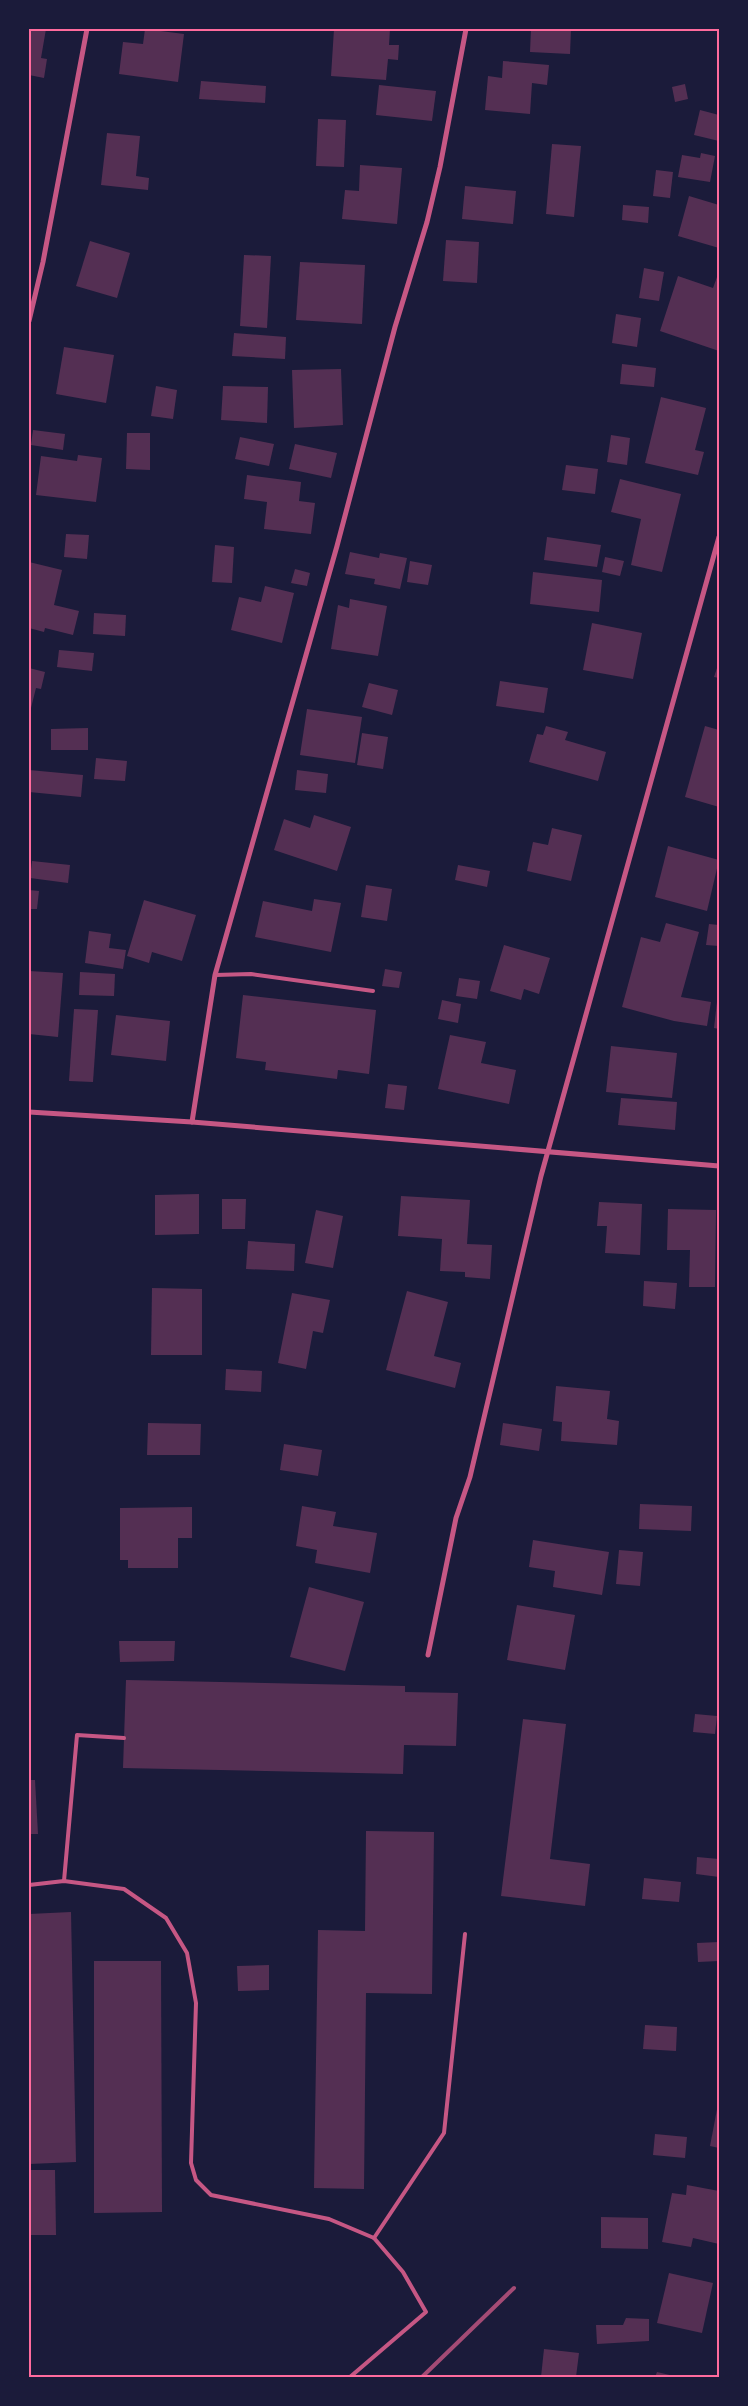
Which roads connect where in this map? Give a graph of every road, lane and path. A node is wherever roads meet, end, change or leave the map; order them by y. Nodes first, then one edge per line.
1 (87, 29) edge
2 (466, 29) edge
3 (29, 321) edge
4 (719, 537) edge
5 (215, 975) junction
6 (373, 991) dead end
7 (29, 1112) edge
8 (192, 1122) junction
9 (548, 1152) junction
10 (719, 1166) edge
11 (428, 1655) dead end
12 (124, 1738) dead end
13 (64, 1881) junction
14 (29, 1885) edge
15 (465, 1934) dead end
16 (374, 2238) junction
17 (350, 2377) edge

1 - 3 street
2 - 5 street
4 - 9 street
5 - 6 lane
5 - 8 street
7 - 8 street
8 - 9 street
9 - 10 street
9 - 11 street
12 - 13 lane
13 - 14 lane
13 - 16 lane
15 - 16 lane
16 - 17 lane

